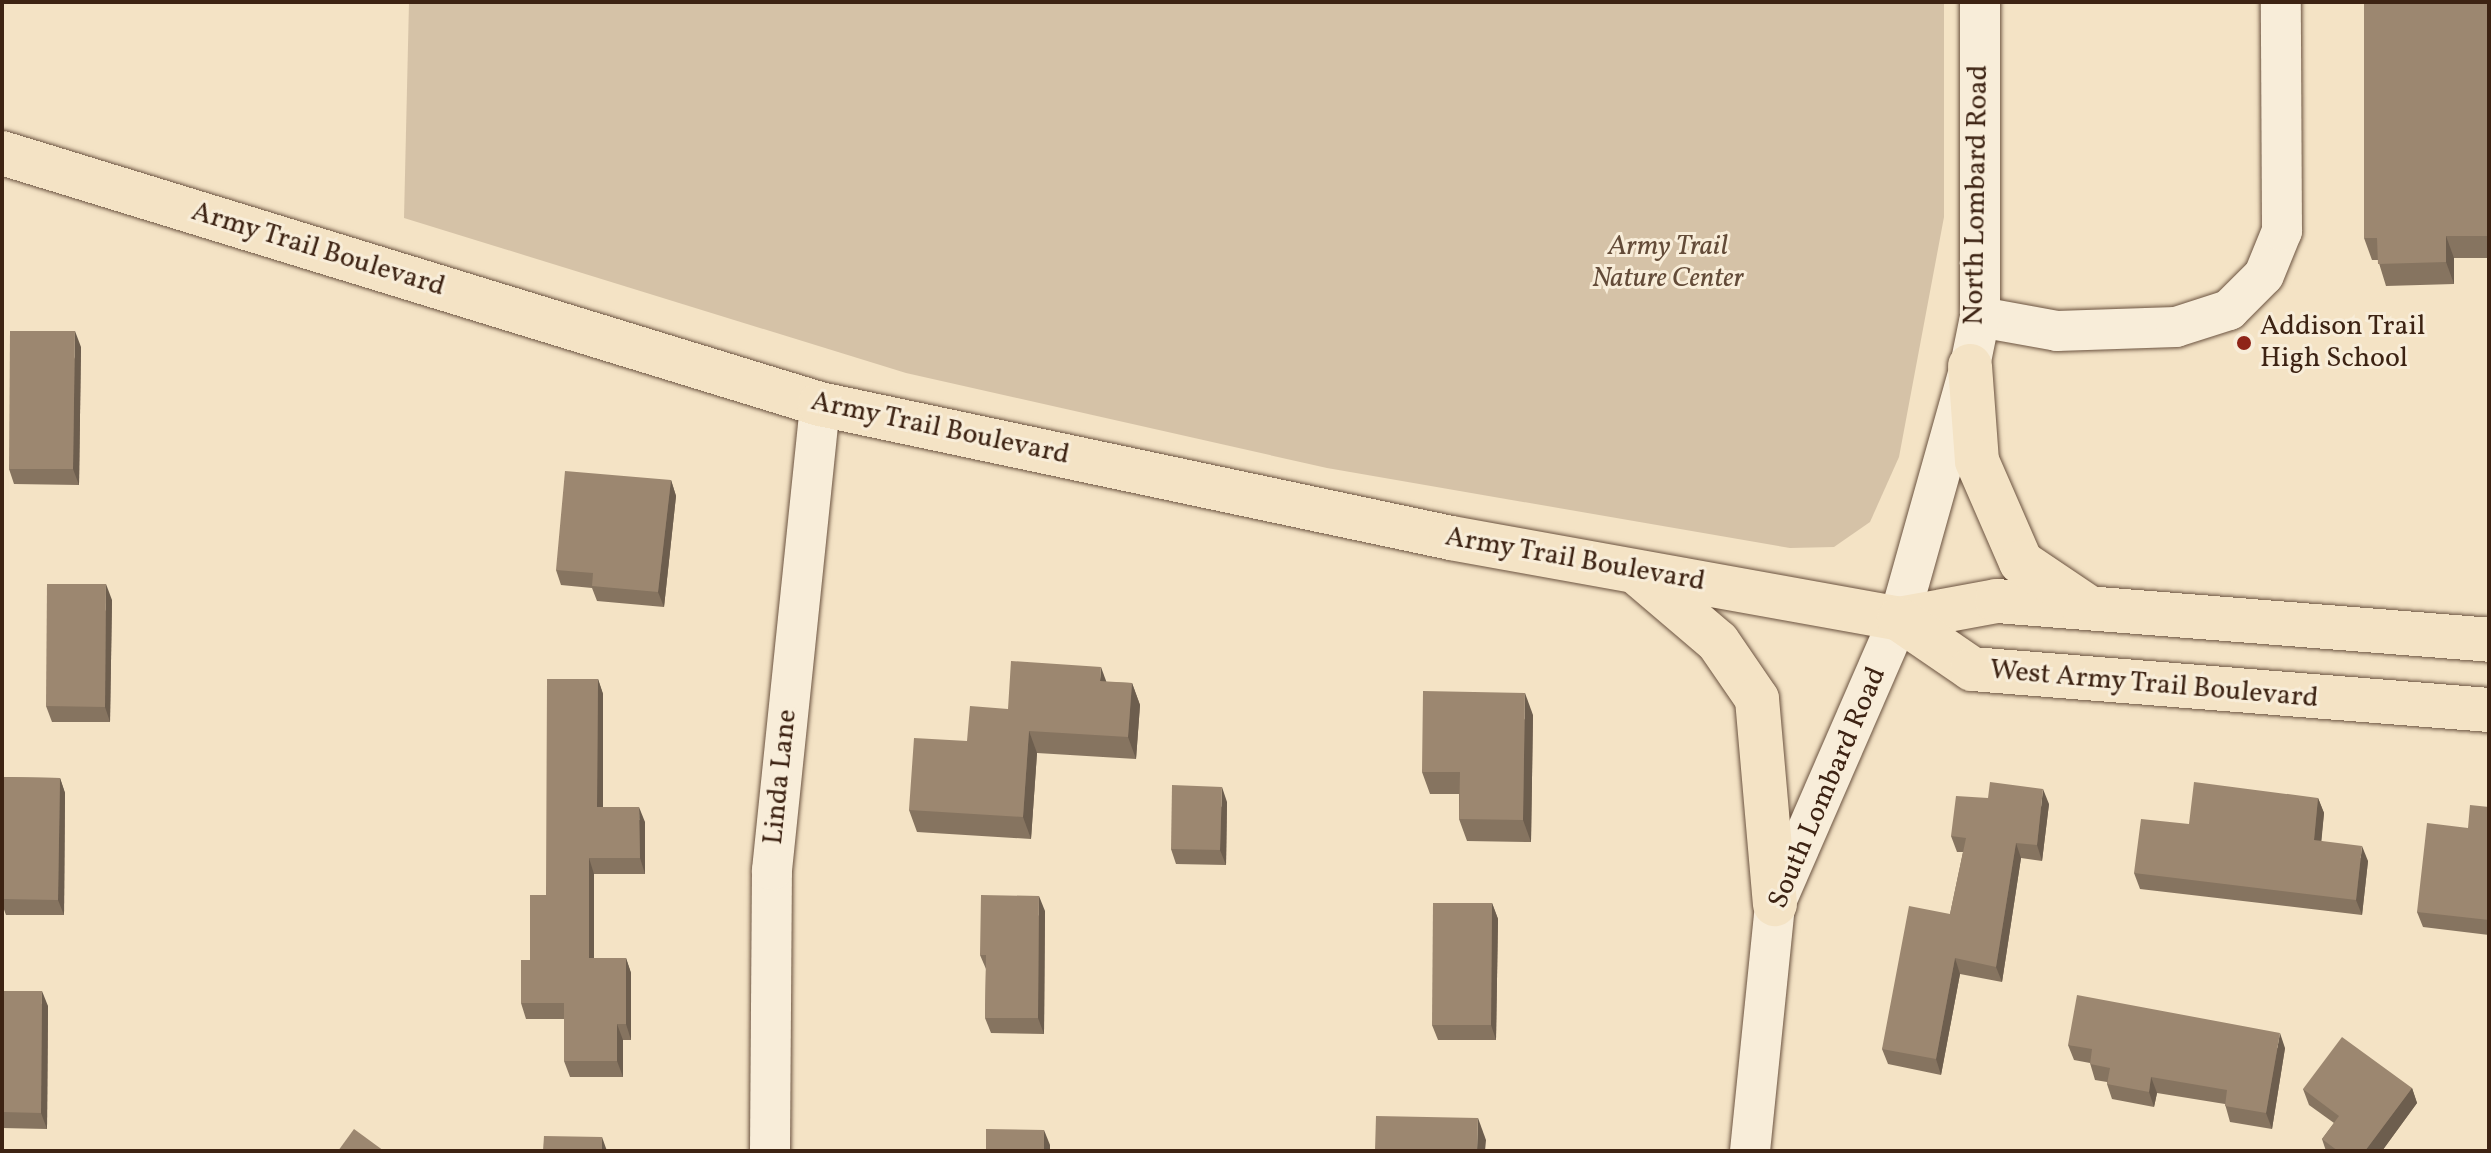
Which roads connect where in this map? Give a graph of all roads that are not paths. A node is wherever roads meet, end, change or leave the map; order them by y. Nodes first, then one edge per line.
1 (1980, 2) edge
2 (2281, 2) edge
3 (2, 153) edge
4 (1980, 317) junction
5 (1970, 366) junction
6 (820, 404) junction
7 (1635, 571) junction
8 (2090, 608) junction
9 (1899, 619) junction
10 (2489, 640) edge
11 (2489, 710) edge
12 (1775, 904) junction
13 (770, 1151) edge
14 (1750, 1151) edge

1 - 4 street, North Lombard Road
2 - 4 street
3 - 6 main road, Army Trail Boulevard
4 - 5 street, North Lombard Road
5 - 8 main road
5 - 9 street, North Lombard Road
6 - 7 main road, Army Trail Boulevard
6 - 13 street, Linda Lane
7 - 9 main road, Army Trail Boulevard
7 - 12 main road
8 - 9 main road
8 - 10 main road
9 - 11 main road, West Army Trail Boulevard
9 - 12 street, South Lombard Road
12 - 14 street, South Lombard Road

